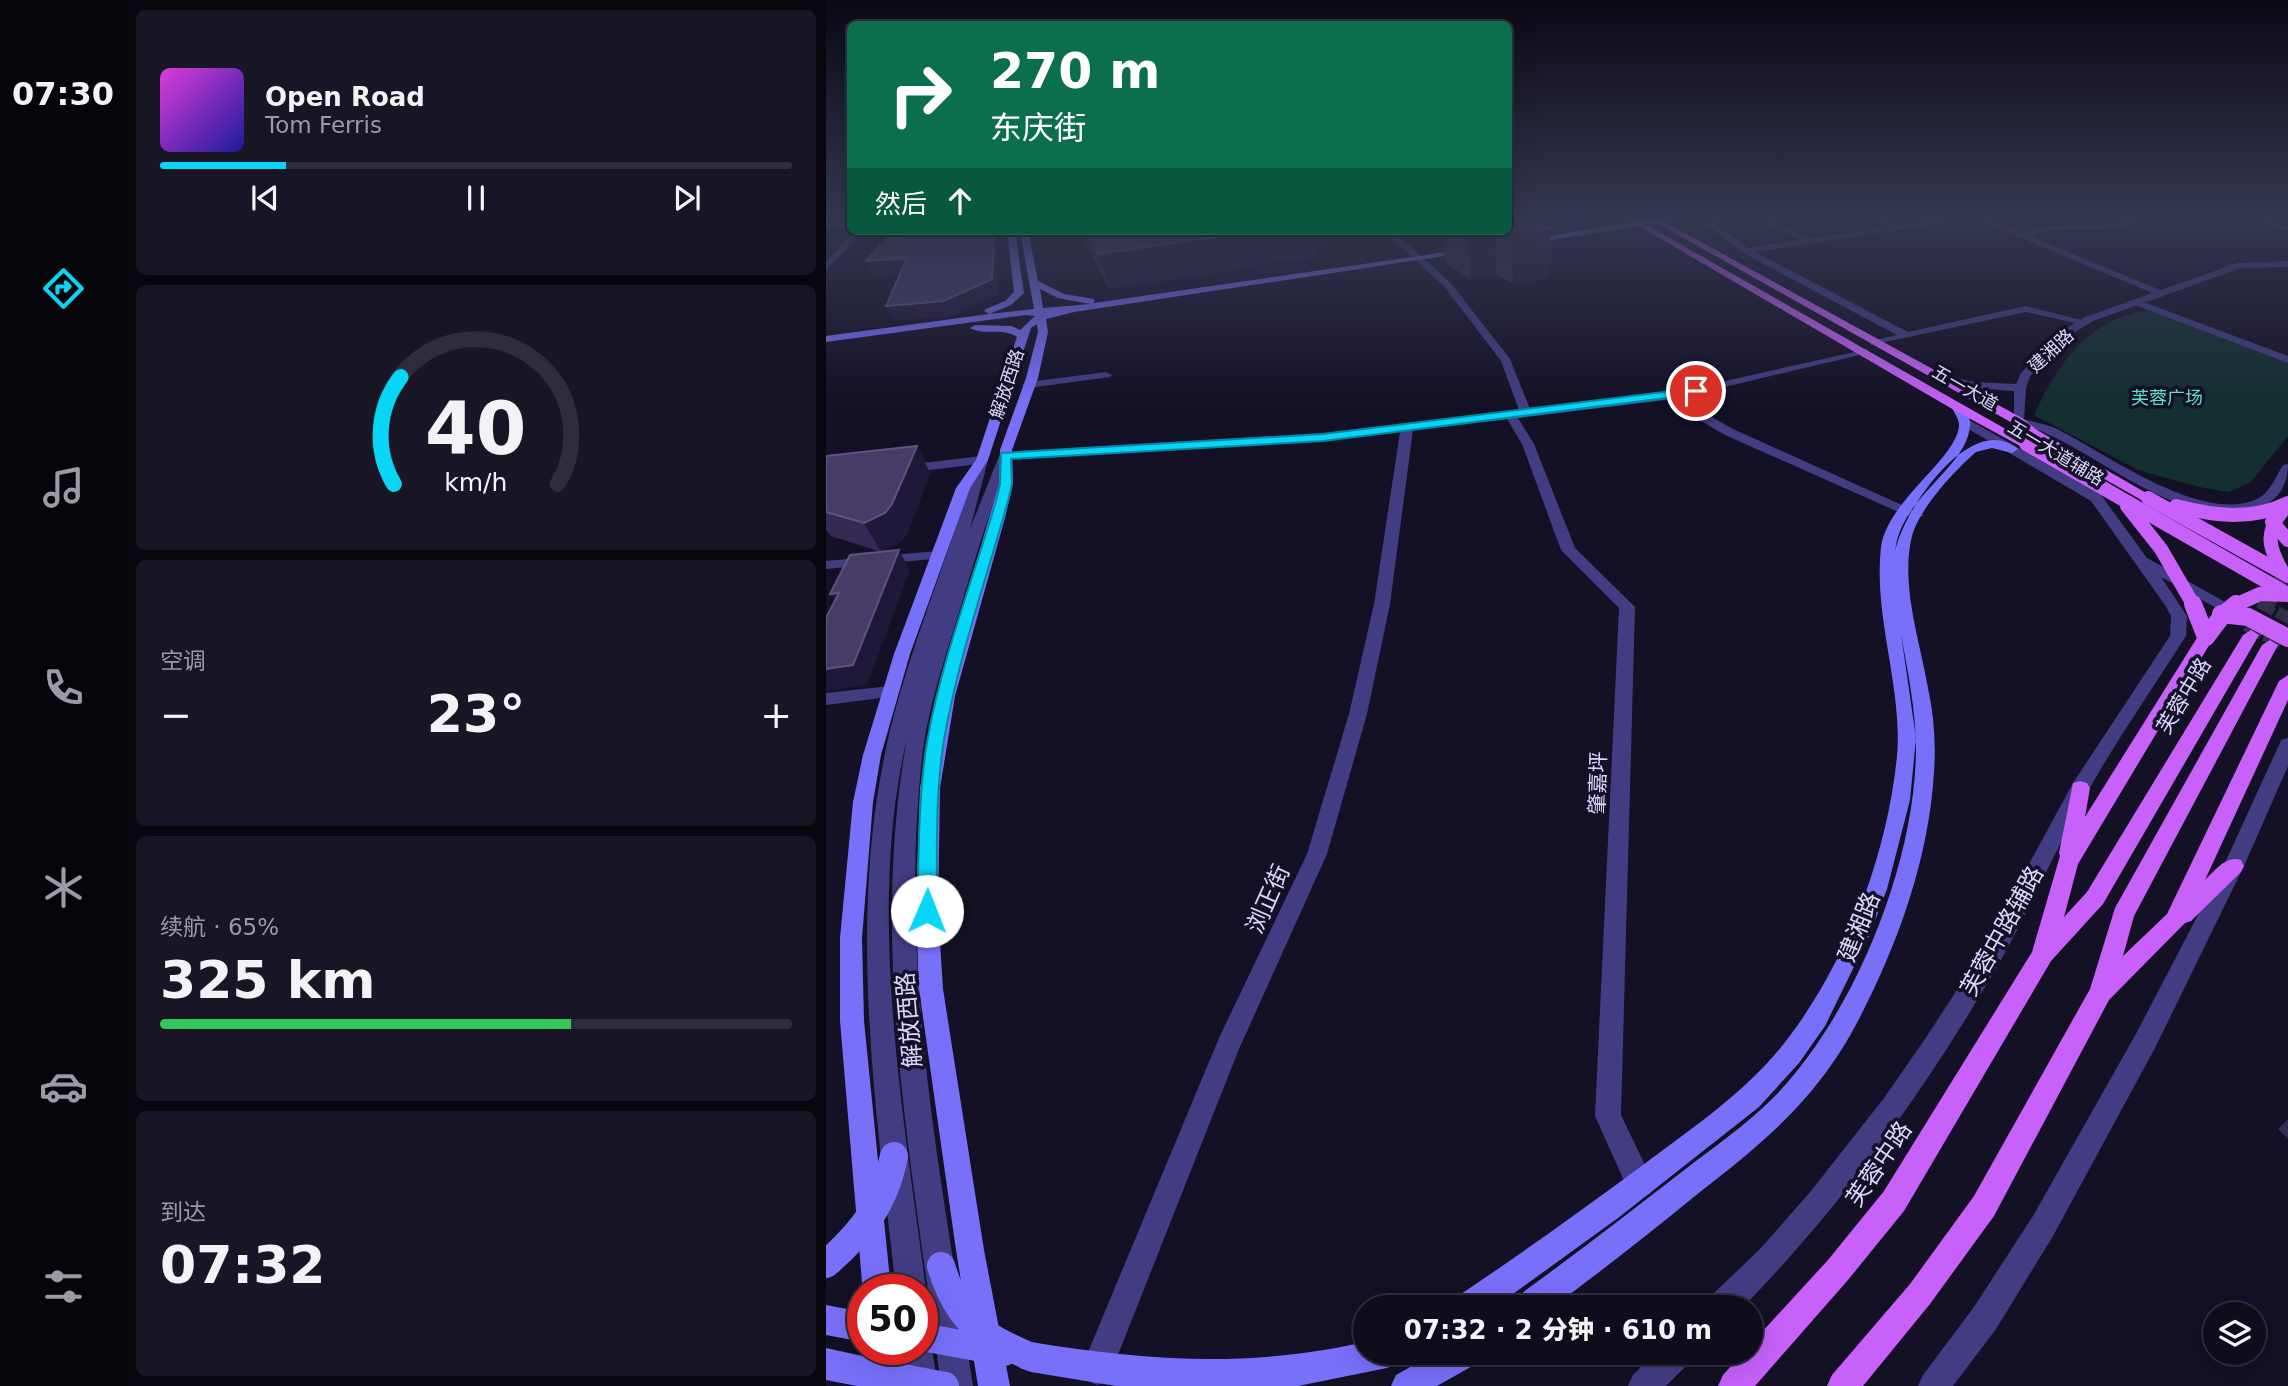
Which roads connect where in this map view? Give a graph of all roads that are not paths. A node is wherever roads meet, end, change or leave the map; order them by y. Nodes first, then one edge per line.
1 (1018, 280) edge
2 (1034, 280) edge
3 (1278, 280) edge
4 (1442, 280) edge
5 (1748, 280) edge
6 (1762, 280) edge
7 (1800, 280) edge
8 (2128, 280) edge
9 (2201, 280) edge
10 (1035, 283) junction
11 (2162, 294) junction
12 (1126, 302) junction
13 (2138, 303) junction
14 (1038, 311) junction
15 (958, 321) junction
16 (2084, 322) junction
17 (947, 328) junction
18 (1022, 336) junction
19 (1907, 336) junction
20 (826, 339) edge
21 (1875, 343) junction
22 (826, 345) edge
23 (1864, 351) junction
24 (2288, 360) edge
25 (1106, 375) dead end
26 (1935, 376) junction
27 (1028, 385) junction
28 (2020, 388) junction
29 (1693, 392) junction
30 (1667, 396) junction
31 (1517, 413) junction
32 (1961, 414) junction
33 (2018, 421) junction
34 (1407, 427) junction
35 (2024, 442) junction
36 (1005, 456) junction
37 (982, 460) junction
38 (2288, 468) edge
39 (891, 471) edge
40 (2108, 490) junction
41 (2148, 498) junction
42 (2186, 501) junction
43 (2288, 503) edge
44 (2237, 508) junction
45 (1912, 510) junction
46 (972, 521) junction
47 (2272, 522) junction
48 (2120, 528) junction
49 (2288, 534) edge
50 (2288, 540) edge
51 (938, 555) junction
52 (2143, 560) junction
53 (2238, 564) junction
54 (826, 565) edge
55 (2284, 575) edge
56 (2288, 594) edge
57 (2221, 614) junction
58 (2251, 635) tunnel mouth
59 (2206, 637) junction
60 (2282, 642) edge
61 (2288, 682) edge
62 (890, 692) junction
63 (826, 699) edge
64 (2288, 745) edge
65 (2080, 788) junction
66 (2068, 862) junction
67 (2234, 866) junction
68 (2175, 921) junction
69 (2043, 954) junction
70 (2101, 992) junction
71 (894, 1156) junction
72 (1640, 1184) junction
73 (826, 1264) edge
74 (941, 1266) junction
75 (875, 1274) edge
76 (909, 1274) edge
77 (1486, 1295) edge
78 (1545, 1295) edge
79 (1734, 1295) edge
80 (826, 1320) edge
81 (938, 1322) edge
82 (847, 1324) edge
83 (938, 1340) edge
84 (938, 1342) edge
85 (1031, 1357) junction
86 (826, 1364) edge
87 (922, 1365) edge
88 (1353, 1365) edge
89 (1444, 1365) edge
90 (1664, 1365) edge
91 (1097, 1369) junction
92 (878, 1373) edge
93 (929, 1384) edge
94 (957, 1386) edge
95 (994, 1386) edge
96 (1407, 1386) edge
97 (1644, 1386) edge
98 (1734, 1386) edge
99 (1843, 1386) edge
100 (1934, 1386) edge

1 - 15 main road
2 - 10 main road, 解放西路
3 - 12 main road
4 - 31 street, 肇嘉坪
5 - 23 main road, 五一大道
6 - 21 main road, 五一大道
7 - 19 street
8 - 11 street
9 - 11 street, 建湘路
10 - 12 main road
10 - 14 main road, 解放西路
11 - 13 street, 建湘路
12 - 14 main road, 解放西路
13 - 16 street, 建湘路
13 - 24 street
14 - 15 main road
14 - 17 main road
14 - 18 main road, 解放西路
14 - 27 main road, 解放西路
15 - 20 main road
16 - 19 street
16 - 28 street, 建湘路
17 - 18 main road
17 - 22 main road
18 - 37 main road, 解放西路
19 - 21 street
21 - 26 main road, 五一大道
23 - 29 street
23 - 32 main road, 五一大道
25 - 27 street
26 - 28 street
26 - 33 main road, 五一大道
27 - 36 main road, 解放西路
28 - 33 street
29 - 30 street
29 - 45 street
30 - 31 street
30 - 45 street
31 - 34 street
31 - 72 street, 肇嘉坪
32 - 35 street, 五一大道辅路
32 - 45 main road, 建湘路
33 - 35 main road, 五一大道
33 - 42 street, 五一大道辅路
34 - 36 street
34 - 91 street, 浏正街
35 - 40 main road, 五一大道, bridge
35 - 41 main road, 五一大道
35 - 45 main road, 建湘路
35 - 48 street, 五一大道辅路
36 - 46 street, 解放西路
36 - 95 main road, 解放西路
37 - 39 street
37 - 46 street, 解放西路
37 - 51 main road, 解放西路
38 - 44 street
40 - 53 main road, 五一大道, bridge
40 - 59 main road, bridge
41 - 43 main road, bridge
41 - 55 main road, 五一大道, bridge
42 - 44 street, 五一大道辅路
42 - 48 street
43 - 47 main road, bridge
44 - 49 street
45 - 72 main road, 建湘路
45 - 78 main road, 建湘路
46 - 71 street, 解放西路
46 - 74 street, 解放西路
47 - 50 main road, bridge
47 - 55 main road, bridge
48 - 52 street, 芙蓉中路辅路
51 - 54 street
51 - 62 main road, 解放西路
52 - 60 street
52 - 65 street, 芙蓉中路辅路
53 - 55 main road, bridge
53 - 56 main road, 五一大道, bridge
55 - 56 main road
56 - 57 main road, bridge
57 - 59 main road, 芙蓉中路, bridge
57 - 60 main road, bridge
58 - 69 main road, 芙蓉中路
59 - 66 main road, 芙蓉中路
60 - 70 main road
61 - 68 main road
62 - 63 street
62 - 75 main road, 解放西路
64 - 67 street
65 - 66 main road
65 - 79 street, 芙蓉中路辅路
66 - 69 main road, 芙蓉中路
67 - 68 main road
67 - 100 street
68 - 70 main road
69 - 98 main road, 芙蓉中路
70 - 99 main road
71 - 73 main road, bridge
71 - 76 street, 解放西路
72 - 77 main road, 建湘路
74 - 81 street, 解放西路, bridge
74 - 85 main road, bridge
80 - 82 main road
83 - 85 main road, bridge
84 - 94 street, 解放西路
85 - 91 main road
86 - 92 main road
87 - 93 street
88 - 91 main road
89 - 96 main road
90 - 97 street
92 - 93 main road, bridge

